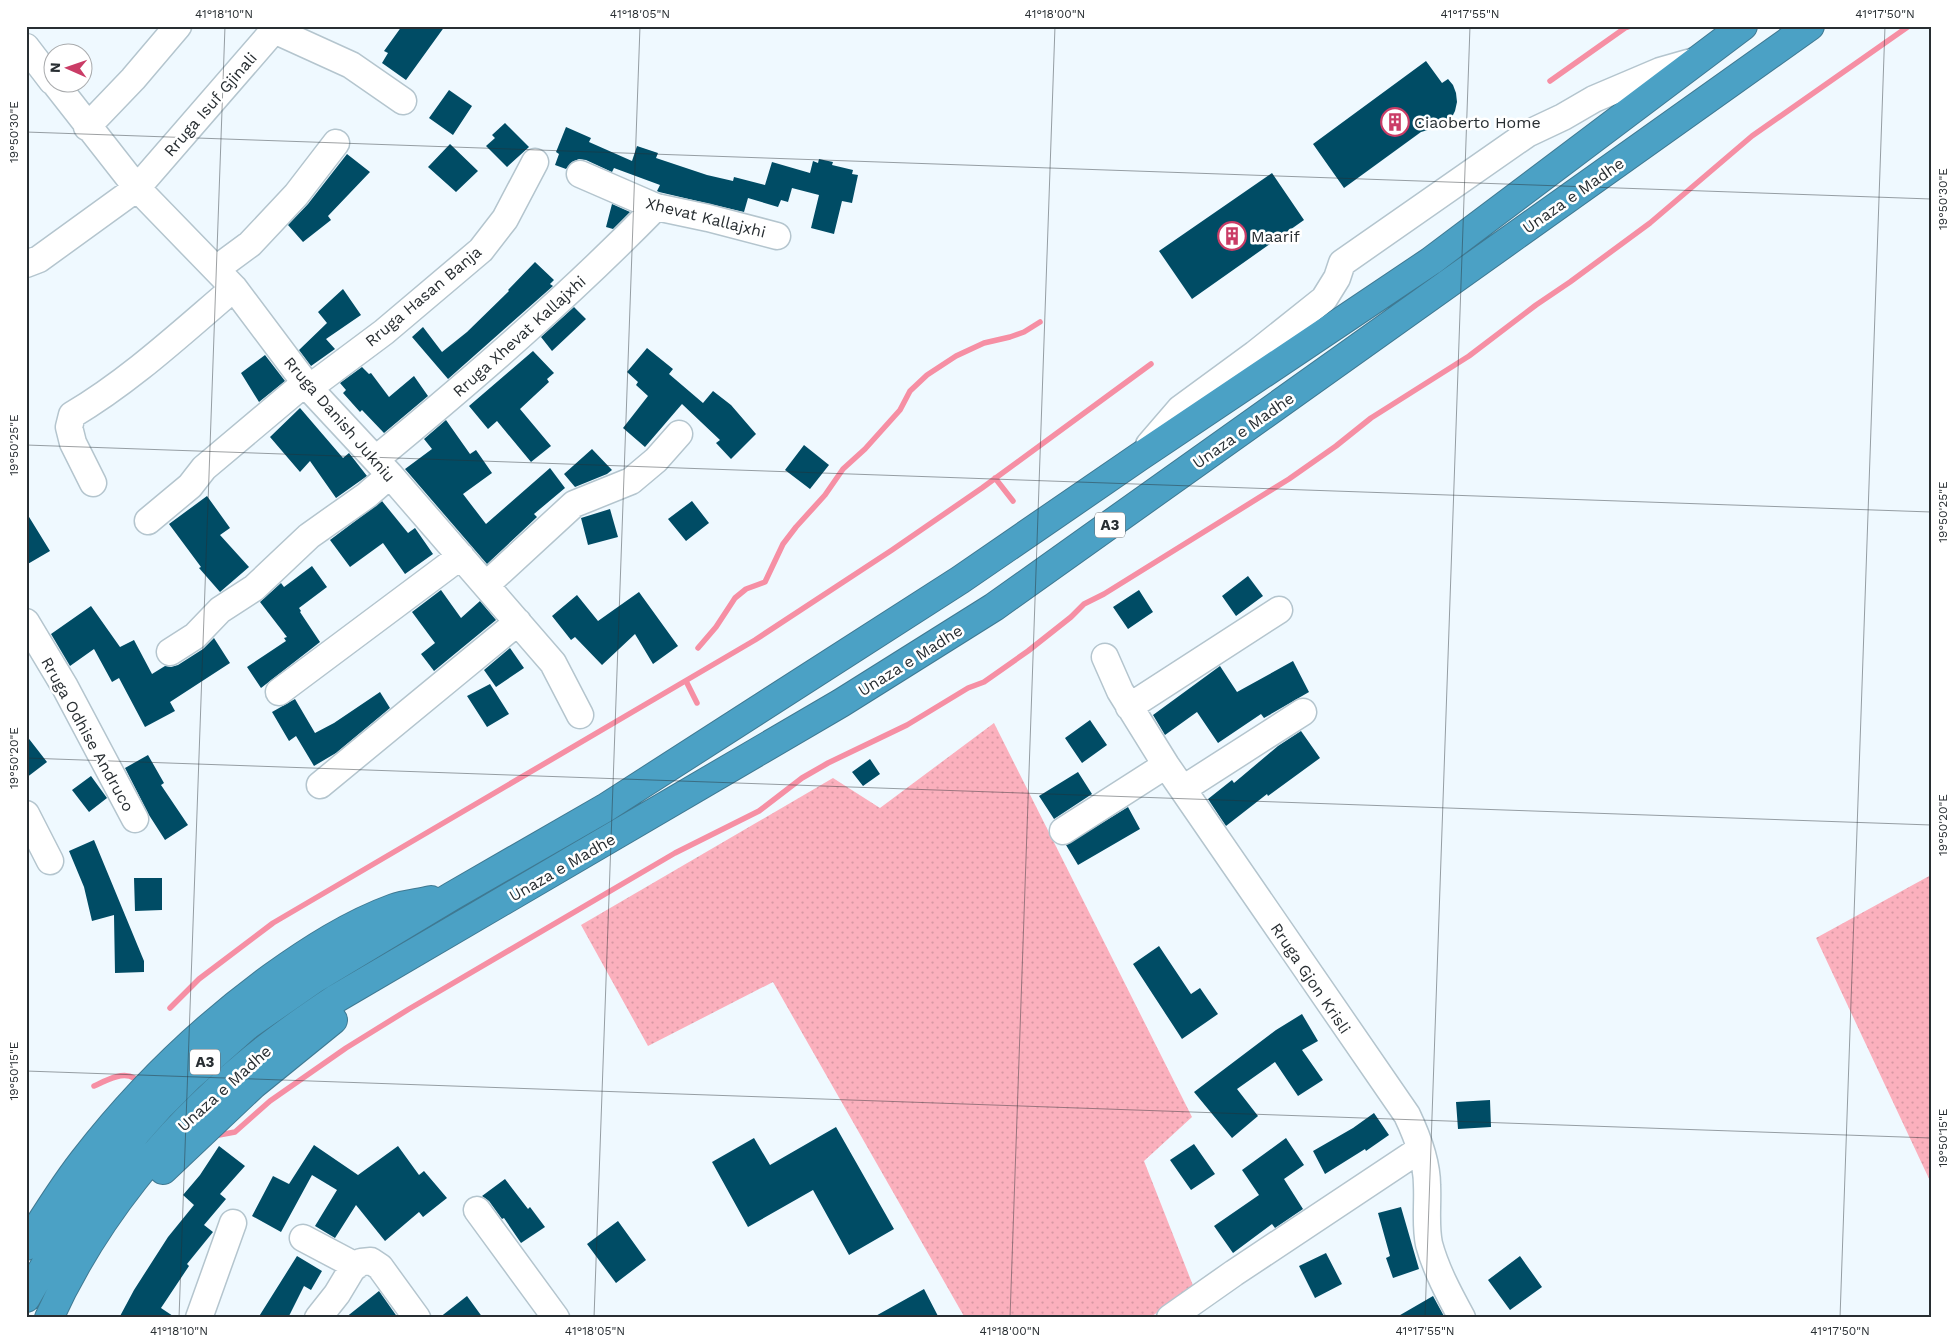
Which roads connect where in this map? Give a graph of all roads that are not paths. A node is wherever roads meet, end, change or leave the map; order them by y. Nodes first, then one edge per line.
1 (178, 26) edge
2 (1743, 26) edge
3 (1810, 26) edge
4 (26, 47) edge
5 (1696, 60) junction
6 (42, 68) edge
7 (61, 92) edge
8 (403, 101) dead end
9 (87, 126) junction
10 (336, 143) dead end
11 (535, 162) dead end
12 (580, 174) dead end
13 (137, 188) junction
14 (656, 207) junction
15 (778, 236) dead end
16 (26, 264) edge
17 (216, 269) junction
18 (234, 288) junction
19 (307, 385) junction
20 (679, 434) dead end
21 (1139, 457) junction
22 (383, 467) junction
23 (93, 483) dead end
24 (148, 521) dead end
25 (461, 556) junction
26 (486, 585) junction
27 (1279, 610) dead end
28 (26, 622) edge
29 (518, 622) junction
30 (170, 652) dead end
31 (1105, 657) dead end
32 (279, 692) dead end
33 (1130, 707) junction
34 (1303, 712) dead end
35 (580, 715) dead end
36 (1166, 765) junction
37 (320, 785) dead end
38 (1183, 789) junction
39 (26, 814) edge
40 (135, 819) dead end
41 (1063, 831) dead end
42 (50, 861) dead end
43 (452, 896) junction
44 (378, 975) junction
45 (1419, 1150) junction
46 (477, 1210) dead end
47 (234, 1223) dead end
48 (303, 1238) dead end
49 (26, 1246) edge
50 (356, 1266) junction
51 (26, 1298) edge
52 (49, 1318) edge
53 (65, 1318) edge
54 (199, 1318) edge
55 (318, 1318) edge
56 (417, 1318) edge
57 (556, 1318) edge
58 (1170, 1318) edge
59 (1462, 1318) edge

1 - 9 street
2 - 5 highway, Unaza e Madhe / A3
3 - 44 highway, Unaza e Madhe / A3
4 - 6 street, Rruga Danish Jukniu
5 - 21 highway, Unaza e Madhe / A3
5 - 21 street
7 - 9 street, Rruga Danish Jukniu
8 - 13 street, Rruga Isuf Gjinali
9 - 13 street, Rruga Danish Jukniu
10 - 17 street
11 - 19 street, Rruga Hasan Banja
12 - 14 street, Xhevat Kallajxhi
13 - 16 street, Rruga Isuf Gjinali
13 - 17 street, Rruga Danish Jukniu
14 - 15 street, Xhevat Kallajxhi
14 - 22 street, Rruga Xhevat Kallajxhi
17 - 18 street, Rruga Danish Jukniu
18 - 19 street, Rruga Danish Jukniu
18 - 23 street
19 - 22 street, Rruga Danish Jukniu
19 - 24 street, Rruga Hasan Banja
20 - 26 street
21 - 43 highway, Unaza e Madhe / A3
22 - 25 street, Rruga Danish Jukniu
22 - 30 street, Rruga Xhevat Kallajxhi
25 - 26 street, Rruga Danish Jukniu
25 - 32 street
26 - 29 street, Rruga Danish Jukniu
27 - 33 street
28 - 40 street, Rruga Odhise Andruco
29 - 35 street, Rruga Danish Jukniu
29 - 37 street
31 - 33 street, Rruga Gjon Krisli
33 - 36 street, Rruga Gjon Krisli
34 - 38 street
36 - 38 street, Rruga Gjon Krisli
36 - 41 street
38 - 45 street, Rruga Gjon Krisli
39 - 42 street
43 - 49 highway
43 - 51 highway, Unaza e Madhe / A3
44 - 52 highway, Unaza e Madhe / A3
44 - 53 highway
45 - 58 street
45 - 59 street, Rruga Gjon Krisli
46 - 57 street
47 - 54 street
48 - 50 street
50 - 55 street
50 - 56 street

